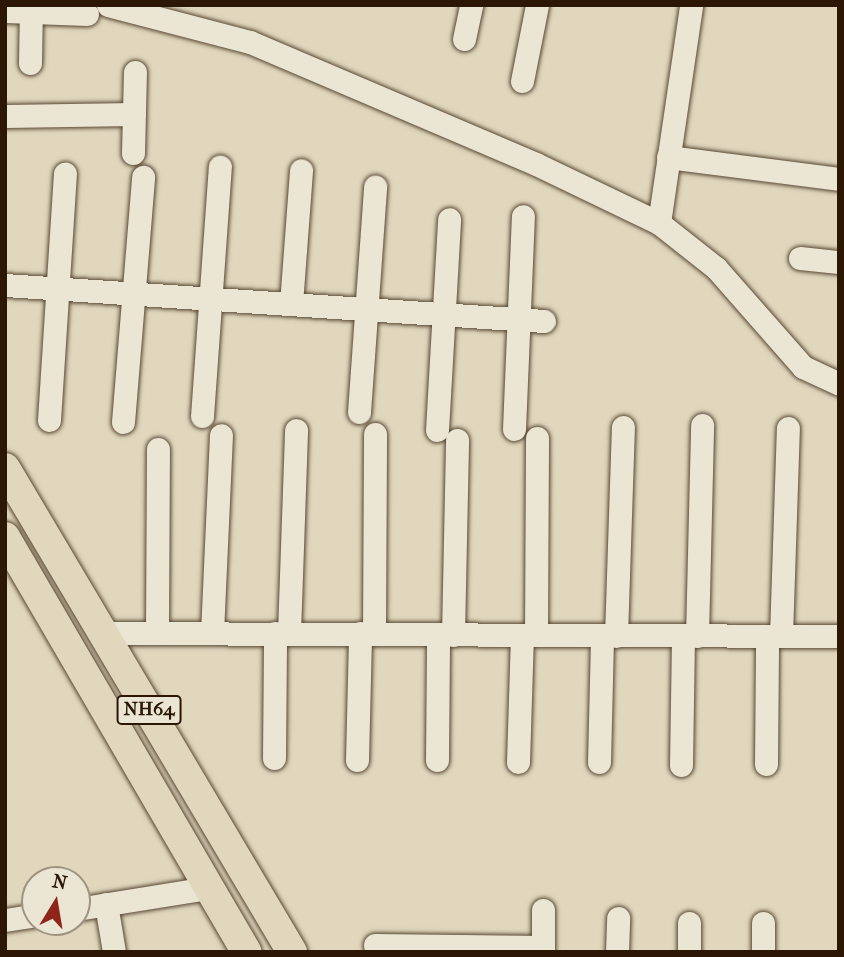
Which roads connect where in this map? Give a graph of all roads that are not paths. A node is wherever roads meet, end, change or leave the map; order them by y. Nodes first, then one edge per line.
1 (108, 5) edge
2 (471, 5) edge
3 (537, 5) edge
4 (691, 5) edge
5 (31, 9) edge
6 (5, 11) edge
7 (87, 14) dead end
8 (464, 39) dead end
9 (30, 63) dead end
10 (135, 72) dead end
11 (522, 81) dead end
12 (134, 114) junction
13 (5, 117) edge
14 (133, 153) dead end
15 (668, 160) junction
16 (220, 167) dead end
17 (301, 170) dead end
18 (65, 174) dead end
19 (143, 177) dead end
20 (839, 179) edge
21 (375, 187) dead end
22 (523, 216) dead end
23 (449, 219) dead end
24 (659, 223) junction
25 (800, 257) dead end
26 (839, 262) edge
27 (5, 285) edge
28 (57, 289) junction
29 (133, 294) junction
30 (213, 299) junction
31 (291, 304) junction
32 (366, 309) junction
33 (443, 314) junction
34 (519, 319) junction
35 (544, 320) dead end
36 (832, 383) edge
37 (359, 412) dead end
38 (202, 416) dead end
39 (50, 420) dead end
40 (123, 422) dead end
41 (702, 425) dead end
42 (623, 426) dead end
43 (788, 428) dead end
44 (514, 429) dead end
45 (296, 430) dead end
46 (375, 434) dead end
47 (222, 435) dead end
48 (537, 438) dead end
49 (158, 449) dead end
50 (5, 468) edge
51 (5, 537) edge
52 (103, 633) junction
53 (157, 633) junction
54 (212, 633) junction
55 (282, 633) junction
56 (367, 633) junction
57 (445, 635) junction
58 (529, 635) junction
59 (609, 636) junction
60 (690, 636) junction
61 (774, 636) junction
62 (839, 636) edge
63 (274, 758) dead end
64 (357, 760) dead end
65 (436, 760) dead end
66 (518, 762) dead end
67 (599, 762) dead end
68 (766, 764) dead end
69 (681, 765) dead end
70 (208, 888) junction
71 (106, 904) junction
72 (91, 907) edge
73 (543, 910) dead end
74 (618, 918) dead end
75 (689, 923) dead end
76 (763, 923) dead end
77 (375, 945) dead end
78 (543, 950) edge
79 (114, 952) edge
80 (247, 952) edge
81 (292, 952) edge
82 (617, 952) edge
83 (689, 952) edge
84 (763, 952) edge

1 - 24 street
2 - 8 street
3 - 11 street
4 - 15 street
5 - 6 street
5 - 7 street
5 - 9 street
10 - 12 street
12 - 13 street
12 - 14 street
15 - 20 street
15 - 24 street
16 - 30 street
17 - 31 street
18 - 28 street
19 - 29 street
21 - 32 street
22 - 34 street
23 - 33 street
24 - 36 street
25 - 26 street
27 - 28 street
28 - 29 street
28 - 39 street
29 - 30 street
29 - 40 street
30 - 31 street
30 - 38 street
31 - 32 street
32 - 33 street
32 - 37 street
33 - 34 street
33 - 57 street
34 - 35 street
34 - 44 street
41 - 60 street
42 - 59 street
43 - 61 street
45 - 55 street
46 - 56 street
47 - 54 street
48 - 58 street
49 - 53 street
50 - 52 main road, NH64
51 - 70 main road, NH64
52 - 53 street
52 - 81 main road, NH64
53 - 54 street
54 - 55 street
55 - 56 street
55 - 63 street
56 - 57 street
56 - 64 street
57 - 58 street
57 - 65 street
58 - 59 street
58 - 66 street
59 - 60 street
59 - 67 street
60 - 61 street
60 - 69 street
61 - 62 street
61 - 68 street
70 - 71 street
70 - 80 main road, NH64
71 - 72 street
71 - 79 street
73 - 78 street
74 - 82 street
75 - 83 street
76 - 84 street
77 - 78 street

